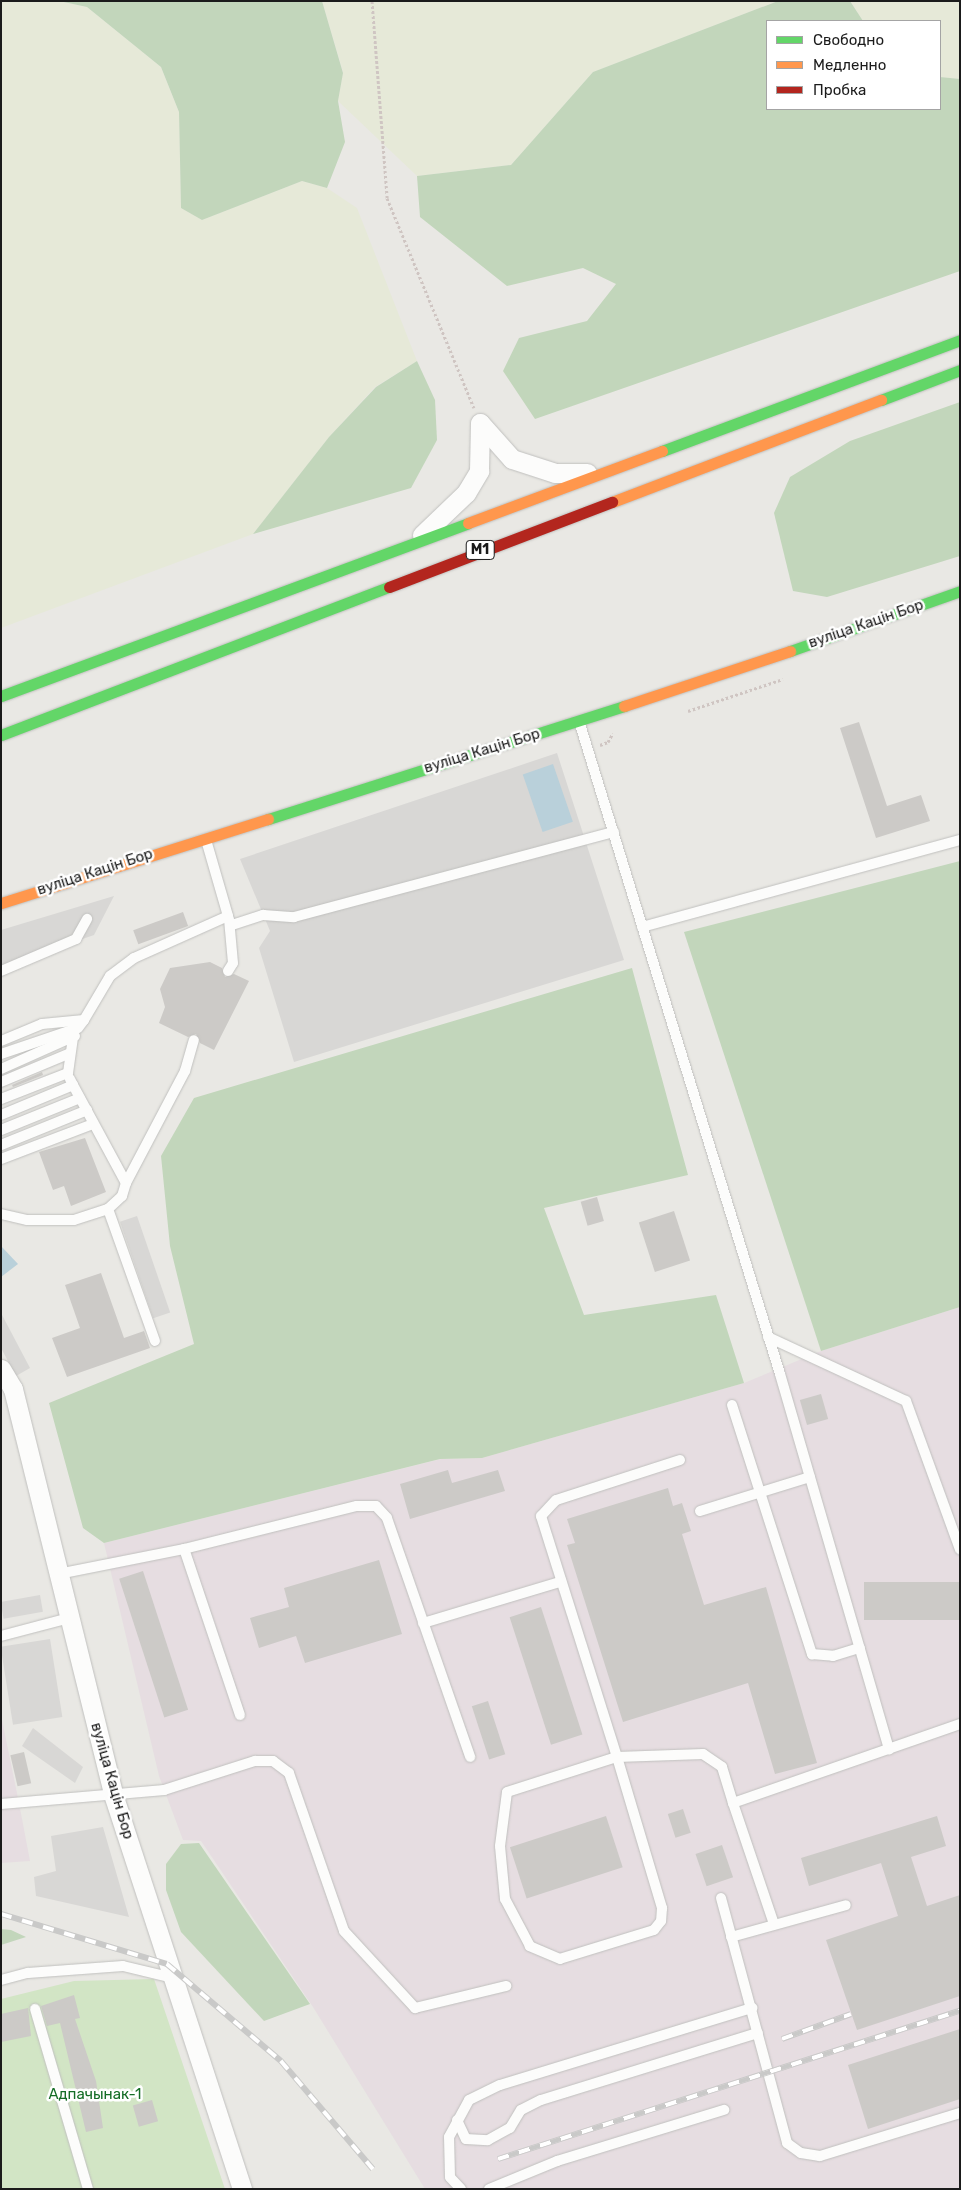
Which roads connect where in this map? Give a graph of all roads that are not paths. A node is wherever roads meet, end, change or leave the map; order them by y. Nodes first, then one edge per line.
1 (960, 340) edge
2 (960, 370) edge
3 (603, 472) junction
4 (413, 544) junction
5 (960, 591) edge
6 (1, 696) edge
7 (579, 720) junction
8 (1, 735) edge
9 (614, 832) junction
10 (205, 837) junction
11 (960, 840) edge
12 (1, 903) edge
13 (87, 919) dead end
14 (230, 920) junction
15 (642, 927) junction
16 (1, 971) edge
17 (228, 972) dead end
18 (81, 1024) junction
19 (73, 1039) junction
20 (194, 1040) dead end
21 (1, 1041) edge
22 (1, 1054) edge
23 (68, 1054) junction
24 (1, 1069) edge
25 (68, 1073) junction
26 (1, 1082) edge
27 (73, 1085) junction
28 (80, 1098) junction
29 (1, 1099) edge
30 (87, 1110) junction
31 (1, 1115) edge
32 (93, 1124) junction
33 (1, 1130) edge
34 (1, 1145) edge
35 (1, 1159) edge
36 (126, 1183) junction
37 (108, 1209) junction
38 (1, 1214) edge
39 (768, 1337) junction
40 (155, 1341) dead end
41 (1, 1369) edge
42 (7, 1390) edge
43 (732, 1405) dead end
44 (680, 1460) dead end
45 (810, 1477) junction
46 (761, 1492) junction
47 (700, 1511) dead end
48 (184, 1548) junction
49 (960, 1549) edge
50 (58, 1574) junction
51 (560, 1582) junction
52 (69, 1618) junction
53 (423, 1623) junction
54 (1, 1636) edge
55 (860, 1648) junction
56 (240, 1715) dead end
57 (960, 1724) edge
58 (888, 1749) junction
59 (617, 1756) junction
60 (470, 1758) dead end
61 (113, 1794) junction
62 (733, 1803) junction
63 (1, 1804) edge
64 (720, 1898) dead end
65 (846, 1905) dead end
66 (774, 1924) junction
67 (731, 1937) junction
68 (173, 1978) junction
69 (1, 1980) edge
70 (506, 1986) dead end
71 (752, 2008) junction
72 (35, 2009) dead end
73 (758, 2033) junction
74 (724, 2110) dead end
75 (960, 2113) edge
76 (456, 2120) junction
77 (88, 2189) edge
78 (242, 2189) edge
79 (461, 2189) edge
80 (489, 2189) edge

1 - 3 main road, М1
2 - 8 main road, М1
3 - 4 main road, М1
3 - 4 street
4 - 6 main road, М1
5 - 7 main road, вуліца Кацін Бор
7 - 9 lane
7 - 10 main road, вуліца Кацін Бор
9 - 14 lane
9 - 15 lane
10 - 12 main road, вуліца Кацін Бор
10 - 14 lane
11 - 15 lane
13 - 16 lane
14 - 17 lane
14 - 18 lane
15 - 39 lane
18 - 19 lane
18 - 21 lane
18 - 22 lane
19 - 23 lane
19 - 24 lane
20 - 36 lane
23 - 25 lane
23 - 26 lane
25 - 27 lane
25 - 29 lane
27 - 28 lane
27 - 31 lane
28 - 30 lane
28 - 33 lane
30 - 32 lane
30 - 34 lane
32 - 35 lane
32 - 36 lane
36 - 37 lane
37 - 38 lane
37 - 40 lane
39 - 45 lane
39 - 49 lane
41 - 42 street, вуліца Кацін Бор
42 - 50 street, вуліца Кацін Бор
43 - 46 lane
44 - 51 lane
45 - 46 lane
45 - 55 lane
46 - 47 lane
46 - 55 lane
48 - 50 lane
48 - 53 lane
48 - 56 lane
50 - 52 street, вуліца Кацін Бор
51 - 53 lane
51 - 59 lane
52 - 54 lane
52 - 61 street, вуліца Кацін Бор
53 - 60 lane
55 - 58 lane
57 - 58 lane
58 - 62 lane
59 - 59 lane
59 - 62 lane
61 - 63 lane
61 - 68 street, вуліца Кацін Бор
61 - 70 lane
62 - 66 lane
64 - 67 lane
65 - 66 lane
66 - 67 lane
67 - 71 lane
68 - 69 lane
68 - 78 street, вуліца Кацін Бор
71 - 73 lane
71 - 76 lane
72 - 77 lane
73 - 75 lane
73 - 76 lane
74 - 80 lane
76 - 79 lane

